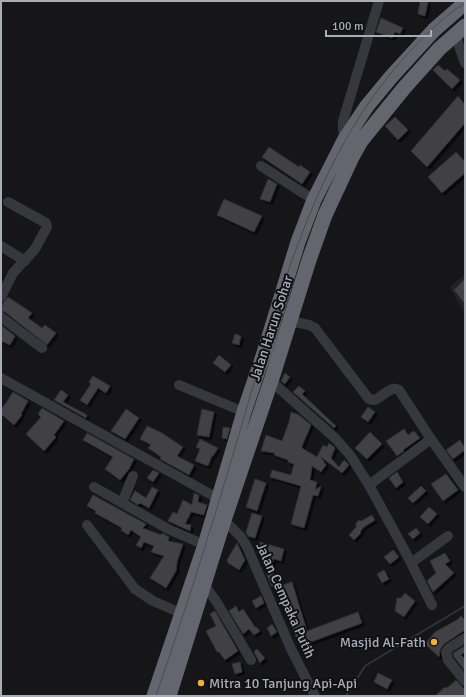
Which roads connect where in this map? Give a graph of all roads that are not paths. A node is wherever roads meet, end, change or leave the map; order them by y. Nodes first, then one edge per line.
1 (379, 1) edge
2 (465, 3) edge
3 (460, 30) edge
4 (465, 63) edge
5 (345, 139) junction
6 (261, 166) dead end
7 (314, 200) junction
8 (8, 202) dead end
9 (1, 246) edge
10 (25, 261) junction
11 (1, 297) edge
12 (1, 318) edge
13 (290, 321) junction
14 (42, 348) dead end
15 (1, 378) edge
16 (271, 381) junction
17 (179, 385) dead end
18 (244, 412) junction
19 (431, 439) junction
20 (133, 476) dead end
21 (369, 485) junction
22 (94, 487) dead end
23 (465, 487) edge
24 (219, 499) junction
25 (122, 503) junction
26 (224, 520) junction
27 (87, 525) dead end
28 (448, 536) dead end
29 (205, 545) junction
30 (411, 563) junction
31 (204, 586) junction
32 (432, 605) dead end
33 (181, 613) junction
34 (465, 638) edge
35 (251, 660) dead end
36 (465, 681) edge
37 (154, 696) edge
38 (169, 696) edge
39 (315, 696) edge

1 - 5 street
2 - 5 highway, Jalan Harun Sohar
3 - 4 street
3 - 13 highway, Jalan Harun Sohar
5 - 7 highway, Jalan Harun Sohar
6 - 7 street
7 - 18 highway, Jalan Harun Sohar
8 - 10 street
9 - 10 street
10 - 11 street
12 - 14 street
13 - 16 highway, Jalan Harun Sohar
13 - 19 street
15 - 24 street
16 - 21 street
16 - 26 highway, Jalan Harun Sohar
17 - 18 street
18 - 24 highway, Jalan Harun Sohar
19 - 21 street
19 - 23 street
20 - 25 street
21 - 30 street
22 - 25 street
24 - 29 highway, Jalan Harun Sohar
25 - 29 street
26 - 31 highway, Jalan Harun Sohar
26 - 39 street, Jalan Cempaka Putih
27 - 33 street
28 - 30 street
29 - 33 highway, Jalan Harun Sohar
30 - 32 street
31 - 35 street
31 - 38 highway, Jalan Harun Sohar
33 - 37 highway, Jalan Harun Sohar
34 - 36 street

